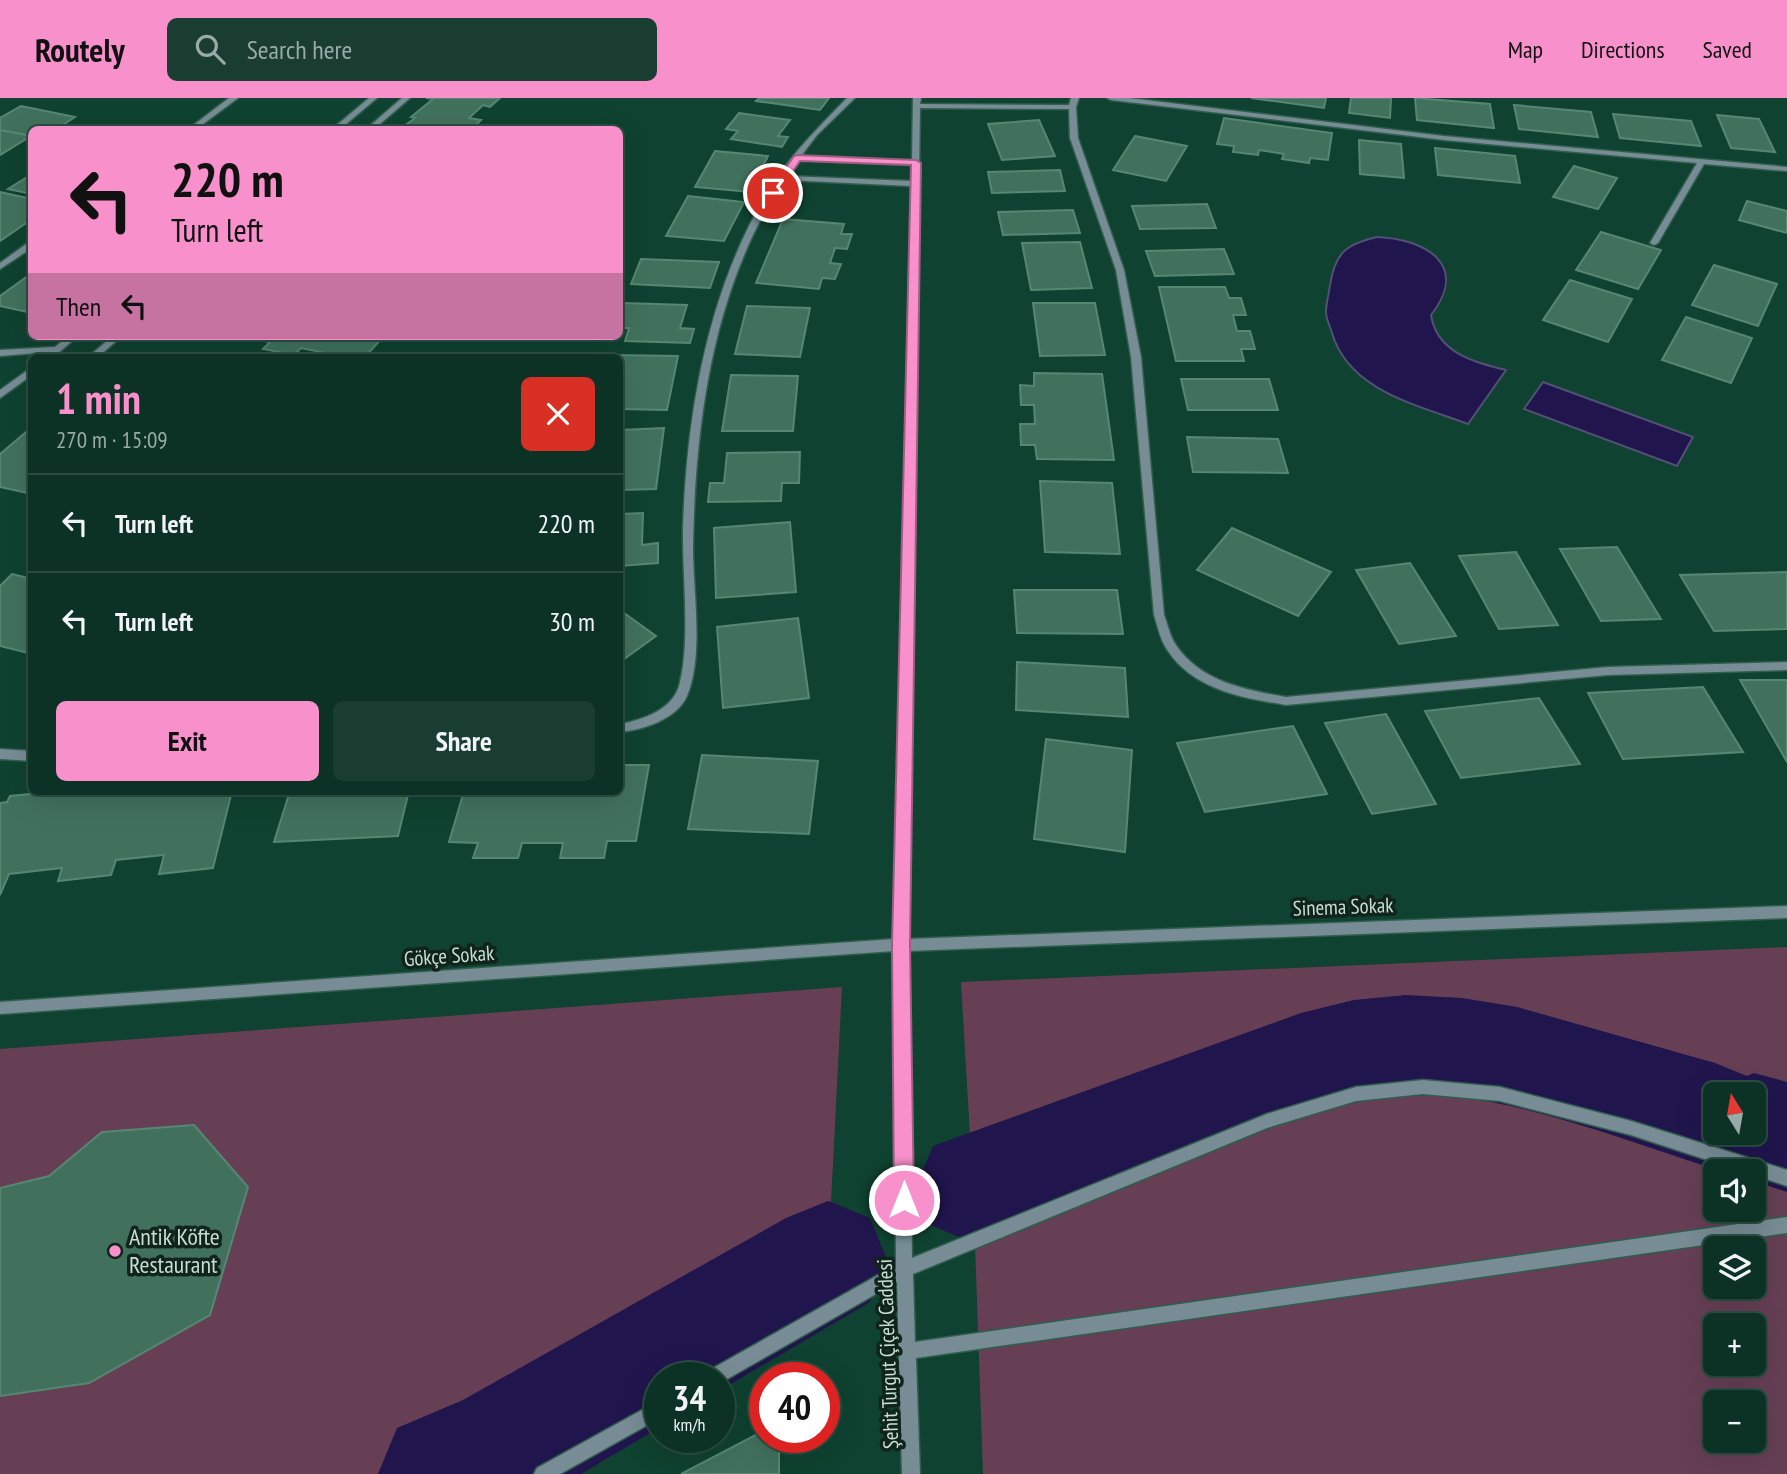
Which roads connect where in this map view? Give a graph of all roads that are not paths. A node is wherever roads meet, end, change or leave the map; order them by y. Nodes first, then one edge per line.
1 (234, 98) edge
2 (373, 98) edge
3 (406, 98) edge
4 (851, 98) edge
5 (1111, 98) edge
6 (917, 102) edge
7 (1074, 103) edge
8 (196, 126) edge
9 (339, 126) edge
10 (373, 126) edge
11 (797, 158) junction
12 (1702, 161) junction
13 (916, 163) junction
14 (1787, 169) edge
15 (783, 178) junction
16 (916, 184) junction
17 (1654, 243) dead end
18 (28, 247) edge
19 (0, 267) edge
20 (69, 340) edge
21 (113, 340) edge
22 (58, 349) junction
23 (0, 353) edge
24 (52, 354) edge
25 (97, 354) edge
26 (28, 373) edge
27 (0, 396) edge
28 (1787, 666) edge
29 (623, 727) edge
30 (0, 754) edge
31 (28, 756) edge
32 (1787, 912) edge
33 (901, 945) junction
34 (0, 1008) edge
35 (1787, 1178) edge
36 (1787, 1226) edge
37 (905, 1269) junction
38 (908, 1350) junction
39 (735, 1365) edge
40 (644, 1417) edge
41 (543, 1474) edge
42 (911, 1474) edge

1 - 8 street
2 - 9 street
3 - 10 street
4 - 11 street
5 - 12 street
6 - 7 street
6 - 13 street, Şehit Turgut Çiçek Caddesi
7 - 28 street
11 - 13 street
11 - 15 street
12 - 14 street
12 - 17 street
13 - 16 street, Şehit Turgut Çiçek Caddesi
15 - 16 street
15 - 29 street
16 - 33 street, Şehit Turgut Çiçek Caddesi
18 - 19 street
20 - 22 street
21 - 25 street
22 - 23 street
22 - 24 street
26 - 27 street
30 - 31 street
32 - 33 street, Sinema Sokak
33 - 34 street, Gökçe Sokak
33 - 37 street, Şehit Turgut Çiçek Caddesi
35 - 37 street
36 - 38 street
37 - 38 street, Şehit Turgut Çiçek Caddesi
37 - 39 street
38 - 42 street, Şehit Turgut Çiçek Caddesi
40 - 41 street

